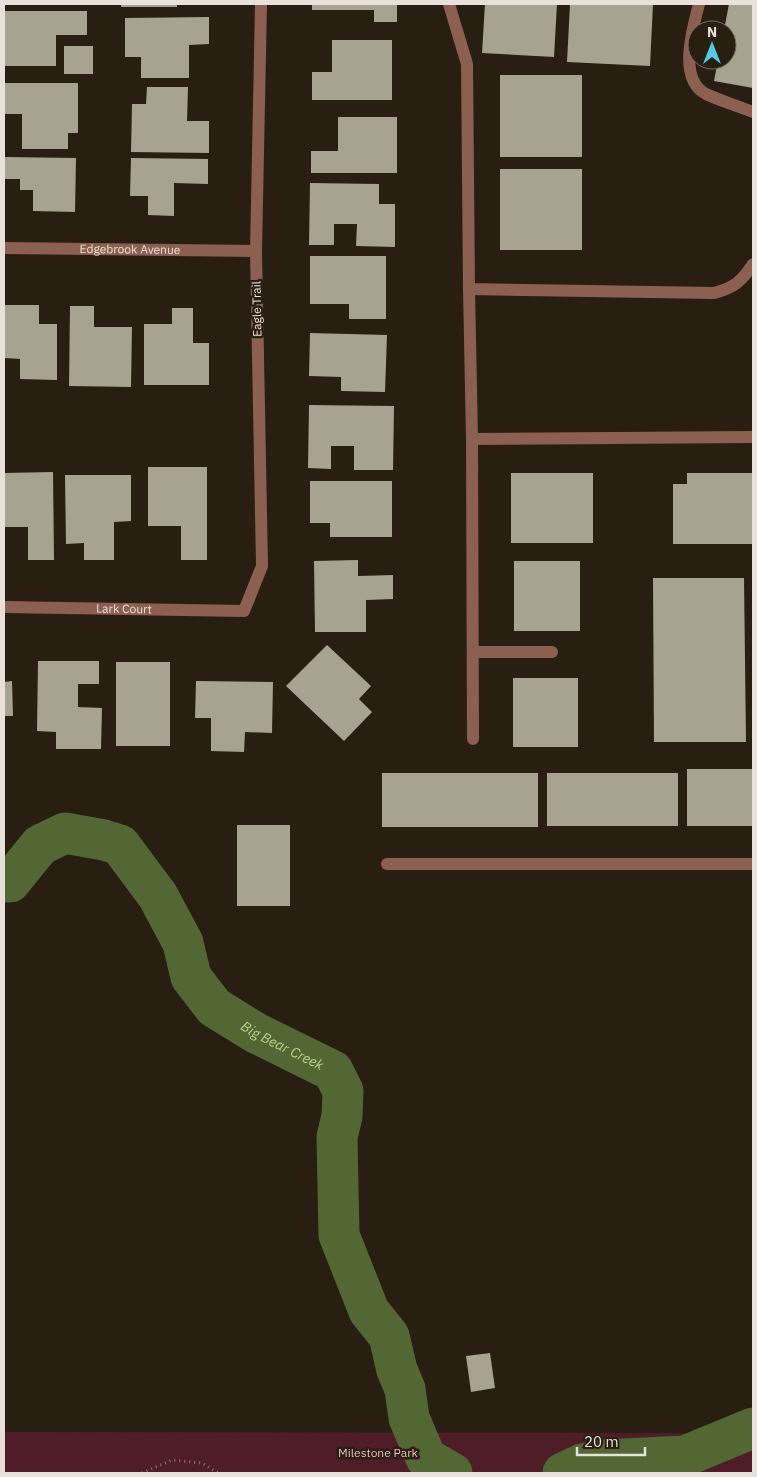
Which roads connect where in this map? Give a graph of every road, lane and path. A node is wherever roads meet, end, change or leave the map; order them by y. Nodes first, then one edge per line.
1 (261, 4) edge
2 (449, 4) edge
3 (699, 4) edge
4 (753, 112) edge
5 (4, 248) edge
6 (256, 251) junction
7 (753, 264) edge
8 (470, 289) junction
9 (753, 437) edge
10 (472, 439) junction
11 (4, 607) edge
12 (244, 612) joint
13 (473, 652) junction
14 (552, 652) dead end
15 (473, 739) dead end
16 (387, 864) dead end
17 (753, 864) edge
18 (142, 1473) edge
19 (218, 1473) edge

1 - 6 street, Eagle Trail
2 - 8 street
3 - 4 street
5 - 6 street, Edgebrook Avenue
6 - 12 street, Eagle Trail
7 - 8 street
8 - 10 street
9 - 10 street
10 - 13 street
11 - 12 street, Lark Court
13 - 14 street
13 - 15 street
16 - 17 street
18 - 19 path

